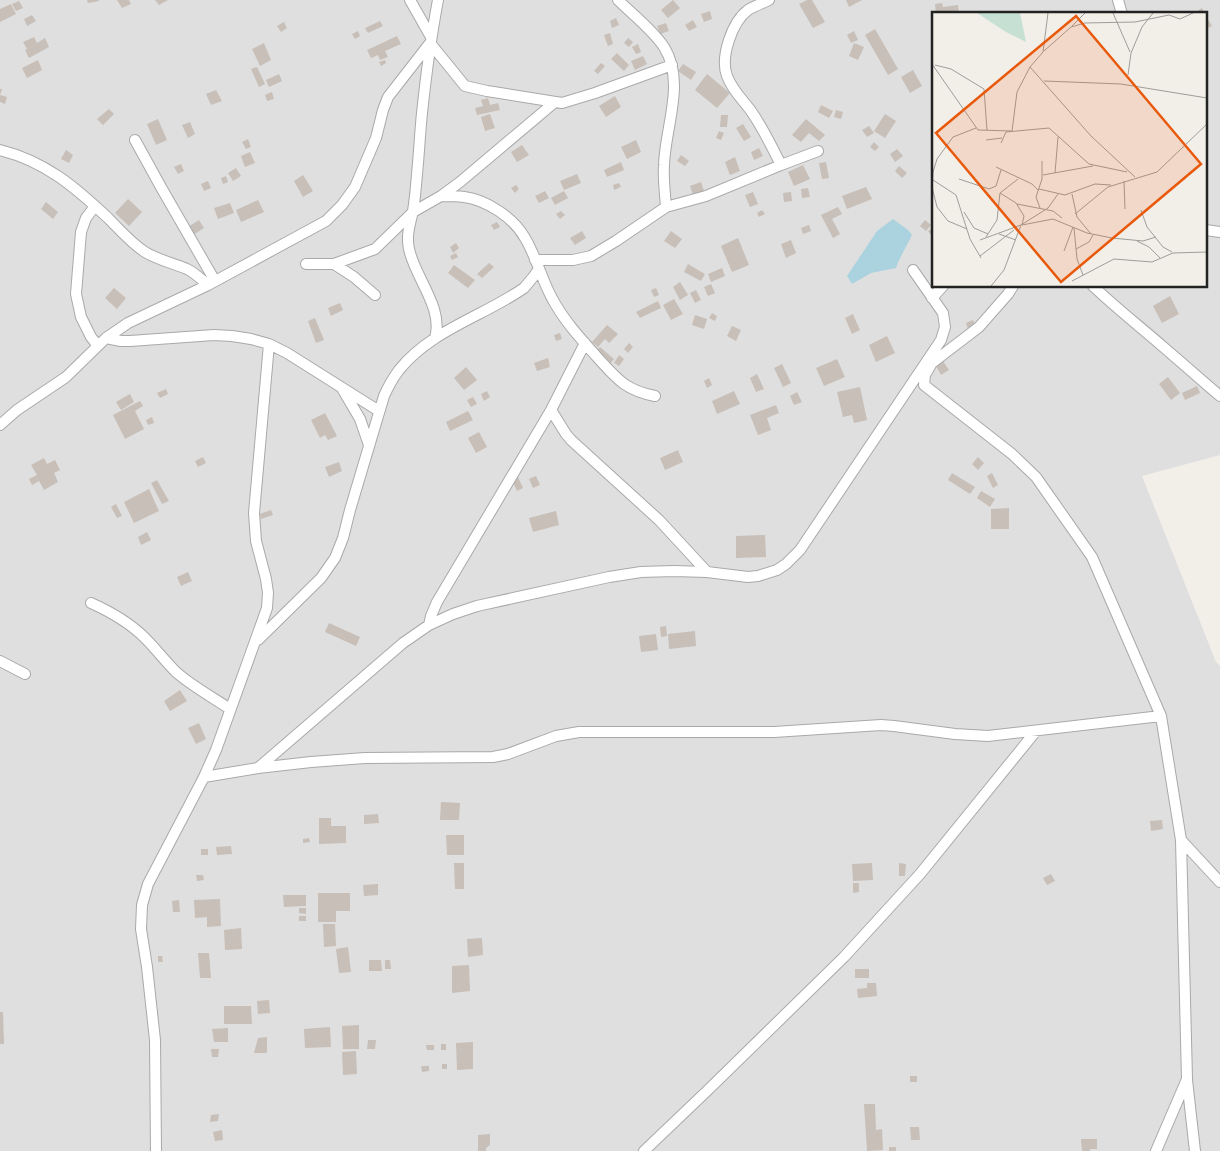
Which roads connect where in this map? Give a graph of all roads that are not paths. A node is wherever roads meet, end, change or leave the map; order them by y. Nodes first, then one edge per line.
1 (410, 0) edge
2 (438, 0) edge
3 (618, 0) edge
4 (769, 0) edge
5 (430, 40) junction
6 (672, 65) junction
7 (555, 102) junction
8 (135, 140) dead end
9 (0, 150) edge
10 (818, 151) dead end
11 (781, 165) junction
12 (441, 196) junction
13 (95, 206) junction
14 (666, 207) junction
15 (412, 212) junction
16 (306, 264) dead end
17 (334, 264) junction
18 (537, 264) junction
19 (913, 270) dead end
20 (211, 283) junction
21 (941, 288) edge
22 (1012, 288) edge
23 (1095, 288) edge
24 (376, 295) dead end
25 (932, 298) junction
26 (106, 338) junction
27 (435, 338) junction
28 (585, 343) junction
29 (268, 344) junction
30 (98, 346) junction
31 (921, 374) junction
32 (342, 387) junction
33 (655, 396) dead end
34 (1220, 396) edge
35 (551, 410) junction
36 (379, 411) junction
37 (0, 425) edge
38 (369, 445) junction
39 (707, 572) junction
40 (91, 603) dead end
41 (429, 625) junction
42 (255, 642) junction
43 (0, 661) edge
44 (25, 674) dead end
45 (230, 709) junction
46 (1161, 716) junction
47 (1036, 731) junction
48 (258, 768) junction
49 (204, 777) junction
50 (1181, 840) junction
51 (1220, 882) edge
52 (1187, 1079) junction
53 (156, 1151) edge
54 (644, 1151) edge
55 (1156, 1151) edge
56 (1194, 1151) edge

1 - 5 street
2 - 5 street
3 - 6 street
4 - 11 street
5 - 7 street
5 - 15 street
5 - 20 street
6 - 7 street
6 - 14 street
7 - 12 street
8 - 20 street
9 - 13 street
10 - 11 street
11 - 14 street
12 - 15 street
12 - 18 street
13 - 20 street
13 - 30 street
14 - 18 street
15 - 17 street
15 - 27 street
16 - 17 street
17 - 24 street
18 - 27 street
18 - 28 street
19 - 25 street
20 - 26 street
21 - 25 street
22 - 31 street
23 - 34 street
25 - 31 street
26 - 29 street
26 - 30 street
27 - 36 street
28 - 33 street
28 - 35 street
29 - 32 street
29 - 42 street
30 - 37 street
31 - 39 street
31 - 46 street
32 - 36 street
32 - 38 street
35 - 39 street
35 - 41 street
36 - 38 street
38 - 42 street
39 - 41 street
40 - 45 street
41 - 48 street
42 - 45 street
43 - 44 street
45 - 49 street
46 - 47 street
46 - 50 street
47 - 48 street
47 - 54 street
48 - 49 street
49 - 53 street
50 - 51 street
50 - 52 street
52 - 55 street
52 - 56 street

